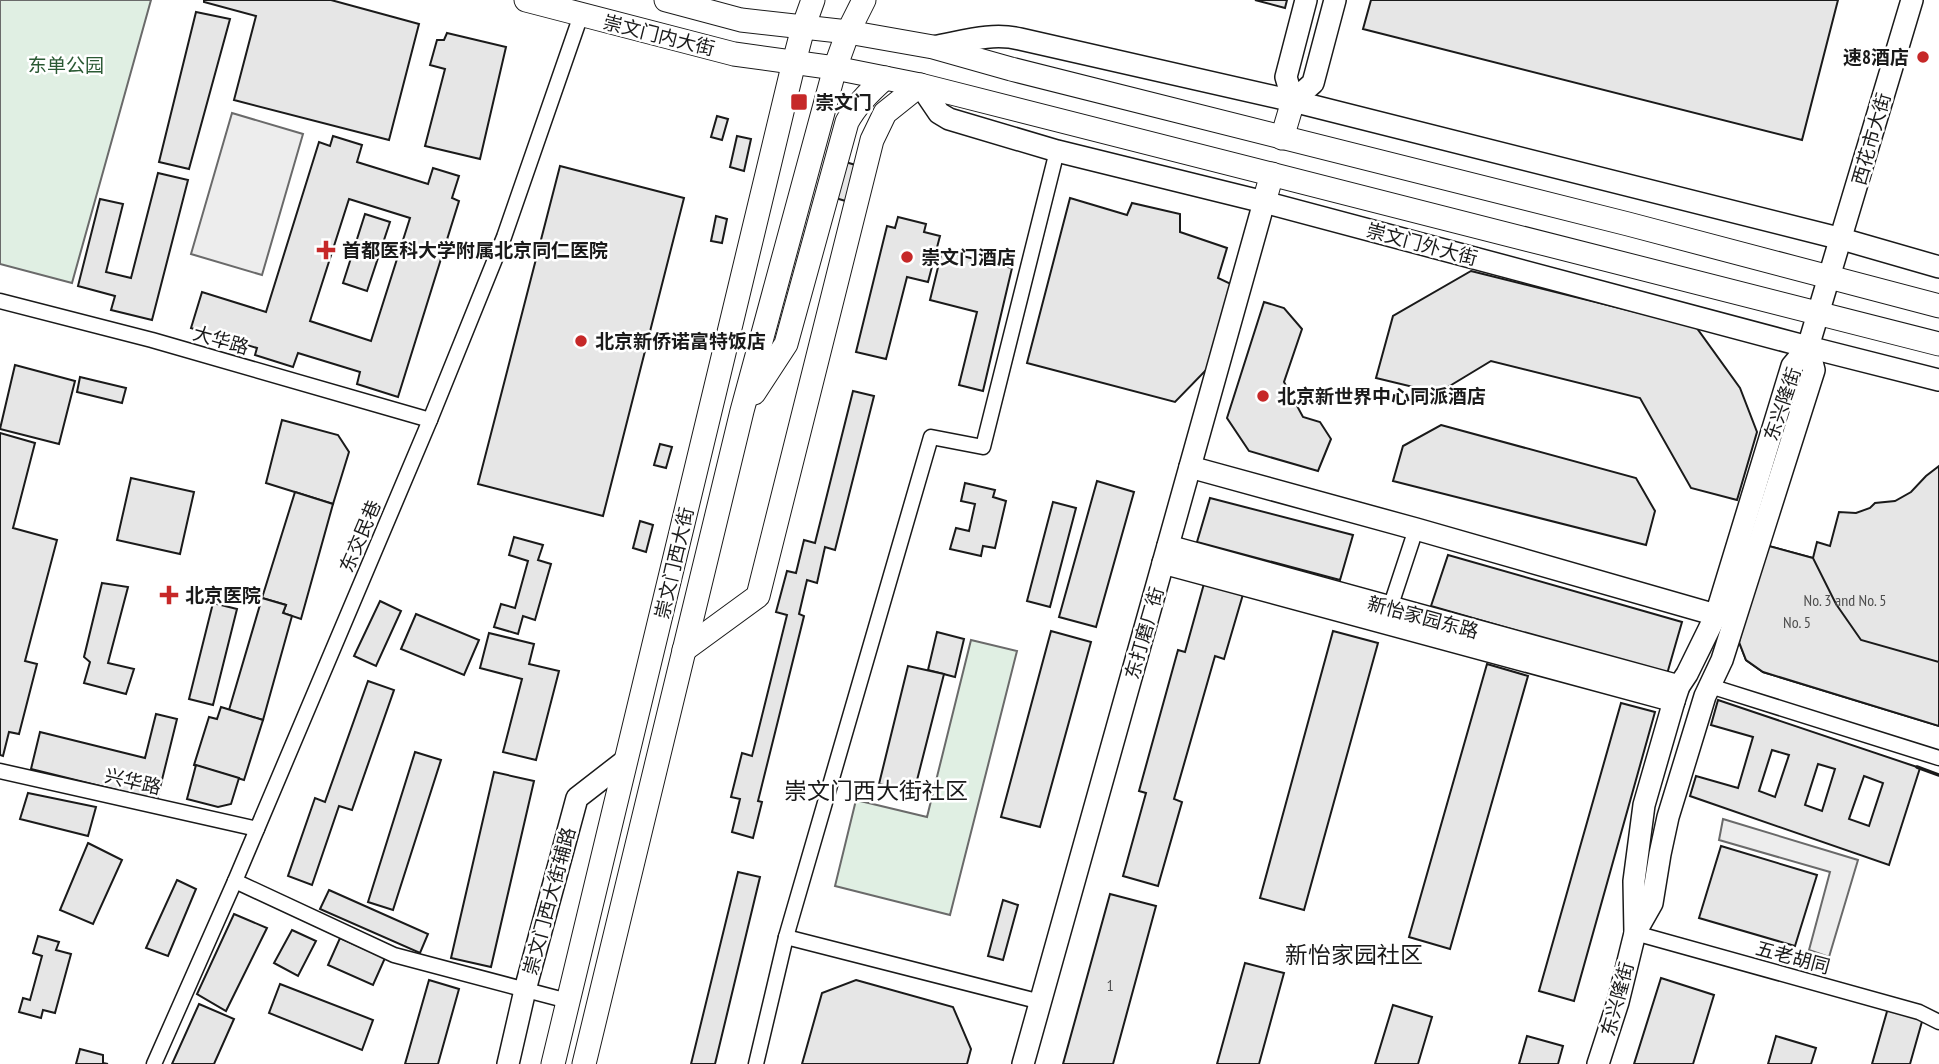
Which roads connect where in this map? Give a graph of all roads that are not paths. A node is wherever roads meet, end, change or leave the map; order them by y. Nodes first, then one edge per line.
1 (526, 0) edge
2 (666, 0) edge
3 (800, 0) edge
4 (813, 0) edge
5 (864, 0) edge
6 (1306, 0) edge
7 (1335, 0) edge
8 (1912, 0) edge
9 (581, 15) junction
10 (803, 28) junction
11 (848, 32) junction
12 (933, 47) junction
13 (794, 62) junction
14 (835, 68) junction
15 (885, 78) junction
16 (920, 85) junction
17 (1293, 101) junction
18 (1282, 138) junction
19 (1057, 151) junction
20 (1272, 174) junction
21 (1264, 202) junction
22 (1842, 239) junction
23 (1939, 267) edge
24 (1829, 278) junction
25 (0, 301) edge
26 (1939, 306) edge
27 (1818, 313) junction
28 (1939, 344) edge
29 (1808, 347) junction
30 (1939, 380) edge
31 (742, 411) junction
32 (430, 420) junction
33 (1190, 467) junction
34 (1416, 528) junction
35 (1166, 555) junction
36 (1716, 615) junction
37 (1387, 616) junction
38 (684, 650) junction
39 (1710, 686) junction
40 (1676, 694) junction
41 (1939, 758) edge
42 (626, 760) junction
43 (0, 771) edge
44 (257, 829) junction
45 (235, 881) junction
46 (1635, 933) junction
47 (786, 937) junction
48 (525, 990) junction
49 (568, 1001) junction
50 (1041, 1002) junction
51 (1939, 1022) edge
52 (153, 1064) edge
53 (509, 1064) edge
54 (553, 1064) edge
55 (584, 1064) edge
56 (756, 1064) edge
57 (1023, 1064) edge
58 (1598, 1064) edge

1 - 9 main road, 崇文门内大街
2 - 10 main road, 崇文门内大街
3 - 10 street
4 - 10 main road, 崇文门西大街
5 - 11 main road, 崇文门西大街
6 - 17 street
7 - 17 street
8 - 22 street, 西花市大街
9 - 13 main road, 崇文门内大街
9 - 32 street, 东交民巷
10 - 11 main road
10 - 13 main road, 崇文门西大街
11 - 12 main road
11 - 14 main road, 崇文门西大街
12 - 17 street
12 - 18 main road
13 - 14 main road, 崇文门外大街
13 - 42 main road, 崇文门西大街
14 - 15 main road, 崇文门外大街
14 - 31 main road, 崇文门西大街
15 - 16 main road, 崇文门外大街
15 - 31 main road
16 - 19 street, 崇文门外大街
16 - 20 main road, 崇文门外大街
16 - 38 main road
17 - 18 main road
17 - 22 street
18 - 24 main road
19 - 21 street, 崇文门外大街
19 - 47 street
20 - 21 main road
20 - 27 main road, 崇文门外大街
21 - 29 street, 崇文门外大街
21 - 33 street, 东打磨厂街
22 - 23 street
22 - 24 street, 西花市大街
24 - 26 main road
24 - 27 street, 西花市大街
25 - 32 street, 大华路
27 - 28 main road, 崇文门外大街
27 - 29 street, 西花市大街
29 - 30 street, 崇文门外大街
29 - 36 street, 东兴隆街
29 - 39 street, 东兴隆街
31 - 38 main road, 崇文门西大街
32 - 44 street, 东交民巷
33 - 34 street
33 - 35 street, 东打磨厂街
34 - 36 street
34 - 37 street
35 - 37 street, 新怡家园东路
35 - 50 street, 东打磨厂街
36 - 40 street, 东兴隆街
37 - 40 street, 新怡家园东路
38 - 55 main road, 崇文门西大街
39 - 41 street
39 - 46 street, 东兴隆街
40 - 46 street, 东兴隆街
42 - 48 street, 崇文门西大街辅路
42 - 49 main road, 崇文门西大街
43 - 44 street, 兴华路
44 - 45 street, 东交民巷
45 - 48 street
45 - 52 street, 东交民巷
46 - 51 street, 五老胡同
46 - 58 street, 东兴隆街
47 - 50 street
47 - 56 street
48 - 49 street
48 - 53 street, 崇文门西大街辅路
49 - 54 main road, 崇文门西大街
50 - 57 street, 东打磨厂街

